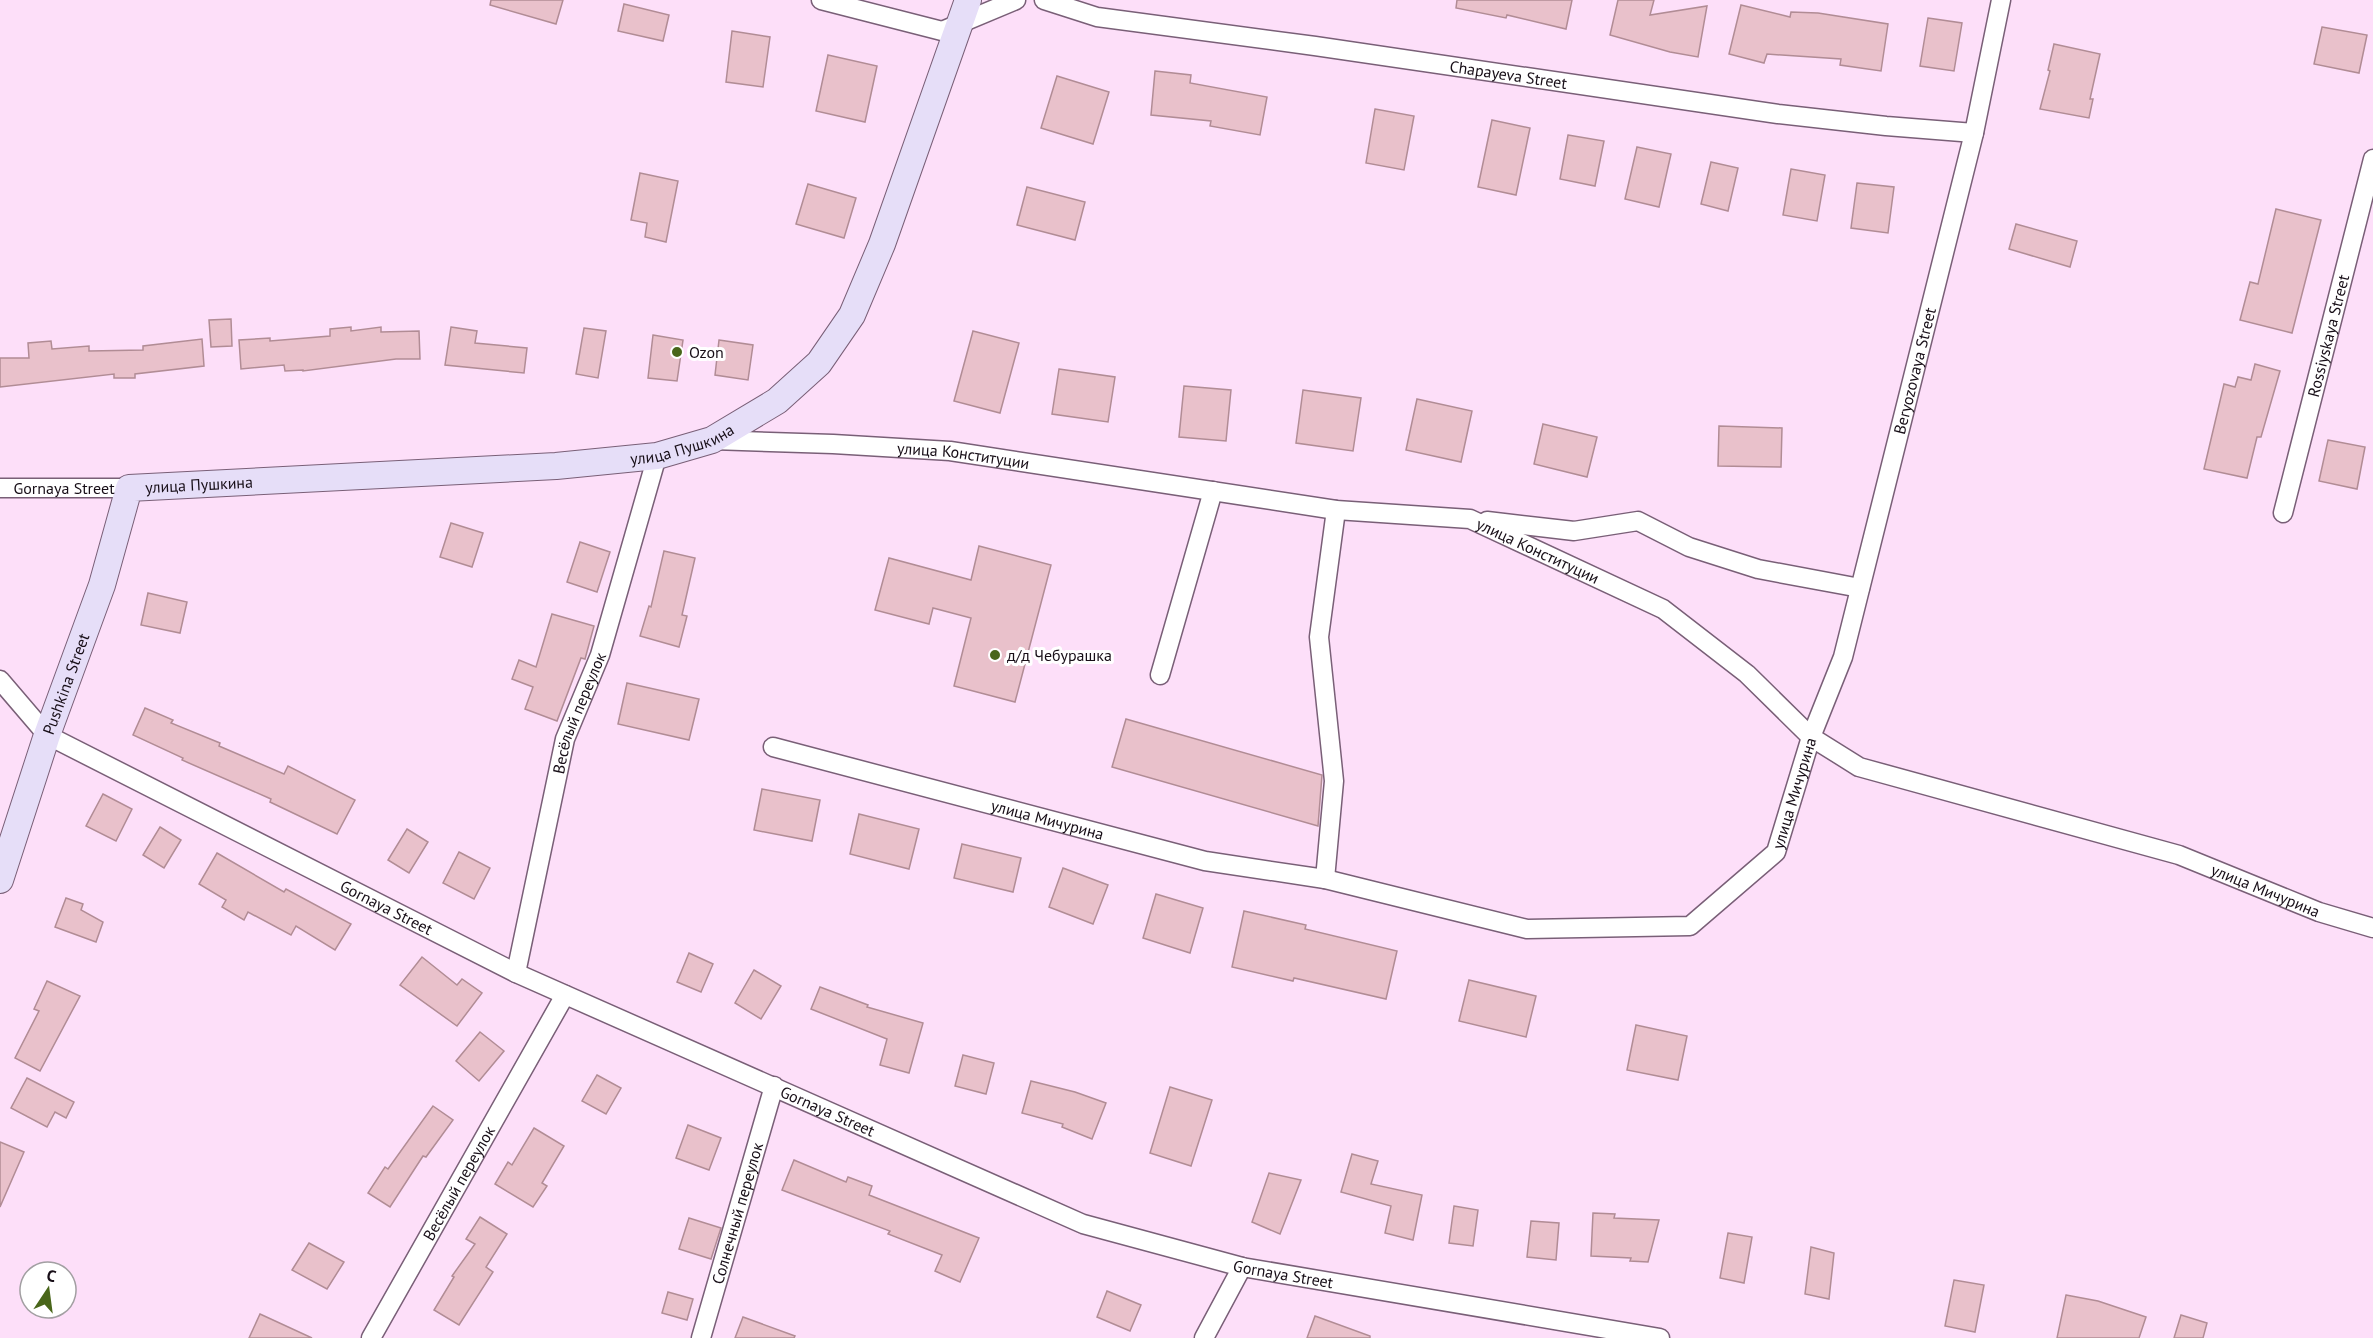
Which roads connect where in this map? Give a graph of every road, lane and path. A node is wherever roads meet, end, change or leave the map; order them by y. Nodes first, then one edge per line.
1 (821, 0) edge
2 (968, 0) edge
3 (1016, 0) edge
4 (1044, 0) edge
5 (2001, 0) edge
6 (960, 24) junction
7 (1974, 133) junction
8 (2373, 159) edge
9 (712, 440) junction
10 (657, 456) junction
11 (0, 488) edge
12 (129, 488) junction
13 (1213, 492) junction
14 (1336, 510) junction
15 (2283, 513) dead end
16 (1470, 519) junction
17 (1860, 588) junction
18 (1160, 675) dead end
19 (0, 680) edge
20 (47, 735) junction
21 (1811, 737) junction
22 (773, 747) dead end
23 (1325, 879) junction
24 (0, 880) edge
25 (2373, 928) edge
26 (516, 973) junction
27 (565, 995) junction
28 (774, 1086) junction
29 (1242, 1267) junction
30 (371, 1338) edge
31 (701, 1338) edge
32 (1204, 1338) edge
33 (1660, 1338) edge

1 - 6 street
2 - 6 main road, улица Пушкина
3 - 6 street
4 - 7 street, Chapayeva Street
5 - 7 street, Beryozovaya Street
6 - 9 main road, улица Пушкина
7 - 17 street, Beryozovaya Street
8 - 15 street, Rossiyskaya Street
9 - 10 main road, улица Пушкина
9 - 13 street, улица Конституции
10 - 12 main road, улица Пушкина
10 - 26 street, Весёлый переулок
11 - 12 street, Gornaya Street
12 - 20 main road, Pushkina Street
13 - 14 street, улица Конституции
13 - 18 street
14 - 16 street, улица Конституции
14 - 23 street
16 - 17 street
16 - 21 street, улица Конституции
17 - 21 street, Beryozovaya Street
19 - 20 street
20 - 24 main road, Pushkina Street
20 - 26 street, Gornaya Street
21 - 23 street, улица Мичурина
21 - 25 street, улица Мичурина
22 - 23 street, улица Мичурина
26 - 27 street, Gornaya Street
27 - 28 street, Gornaya Street
27 - 30 street, Весёлый переулок
28 - 29 street, Gornaya Street
28 - 31 street, Солнечный переулок
29 - 32 street
29 - 33 street, Gornaya Street

